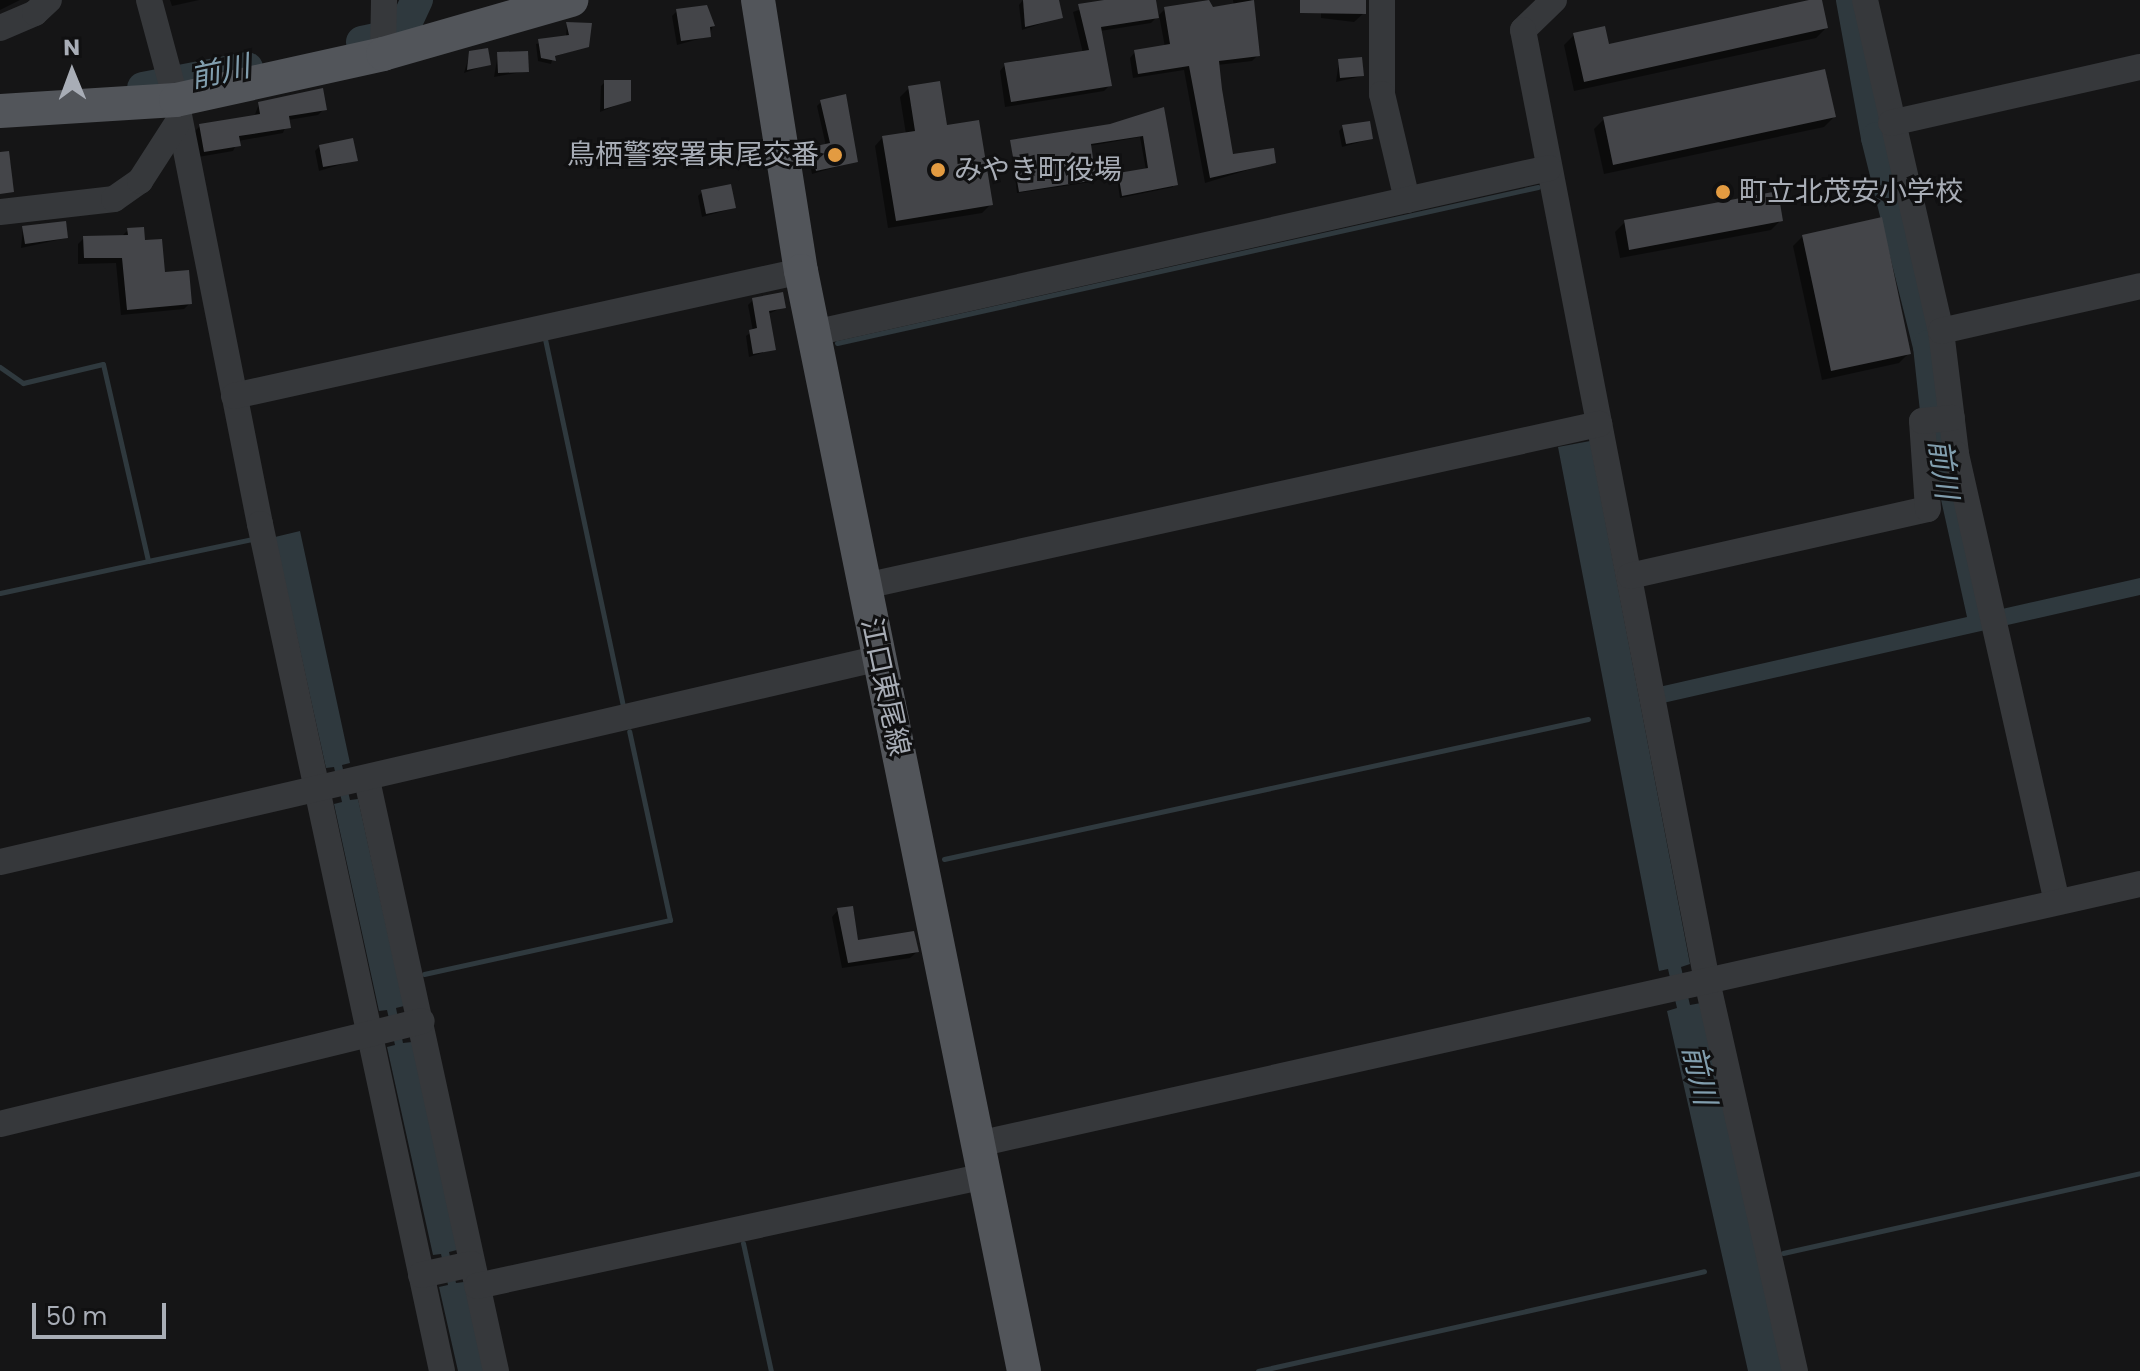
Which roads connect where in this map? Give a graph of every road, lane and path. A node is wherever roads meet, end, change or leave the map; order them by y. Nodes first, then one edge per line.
1 (49, 0) edge
2 (149, 0) edge
3 (571, 0) edge
4 (758, 0) edge
5 (1382, 0) edge
6 (1554, 0) edge
7 (1865, 0) edge
8 (383, 27) edge
9 (0, 28) edge
10 (2140, 67) edge
11 (174, 99) junction
12 (0, 111) edge
13 (1891, 123) junction
14 (1549, 168) junction
15 (1407, 200) junction
16 (0, 212) edge
17 (801, 271) junction
18 (2140, 286) edge
19 (1941, 331) junction
20 (814, 333) junction
21 (234, 396) junction
22 (1943, 419) junction
23 (1599, 424) junction
24 (1630, 576) junction
25 (865, 586) junction
26 (880, 658) junction
27 (343, 785) junction
28 (0, 862) edge
29 (2140, 884) edge
30 (2057, 902) junction
31 (1688, 985) junction
32 (396, 1027) junction
33 (0, 1124) edge
34 (982, 1160) junction
35 (454, 1273) junction
36 (442, 1371) edge
37 (496, 1371) edge
38 (1024, 1371) edge
39 (1795, 1371) edge

1 - 9 street
2 - 11 street
3 - 8 main road
4 - 17 main road, 江口東尾線
5 - 15 street
6 - 14 street
7 - 13 street
8 - 11 main road
10 - 13 street
11 - 12 main road
11 - 16 street
11 - 21 street
13 - 19 street
14 - 15 street
14 - 23 street
15 - 20 street
17 - 20 main road, 江口東尾線
17 - 21 street
18 - 19 street
19 - 22 street
20 - 25 main road, 江口東尾線
21 - 27 street
22 - 24 street
22 - 30 street
23 - 24 street
23 - 25 street
24 - 31 street
25 - 26 main road, 江口東尾線
26 - 27 street
26 - 34 main road, 江口東尾線
27 - 28 street
27 - 32 street
27 - 32 street
29 - 30 street
30 - 31 street
31 - 34 street
31 - 39 street
32 - 33 street
32 - 35 street
32 - 35 street
34 - 35 street
34 - 38 main road, 江口東尾線
35 - 36 street
35 - 37 street

